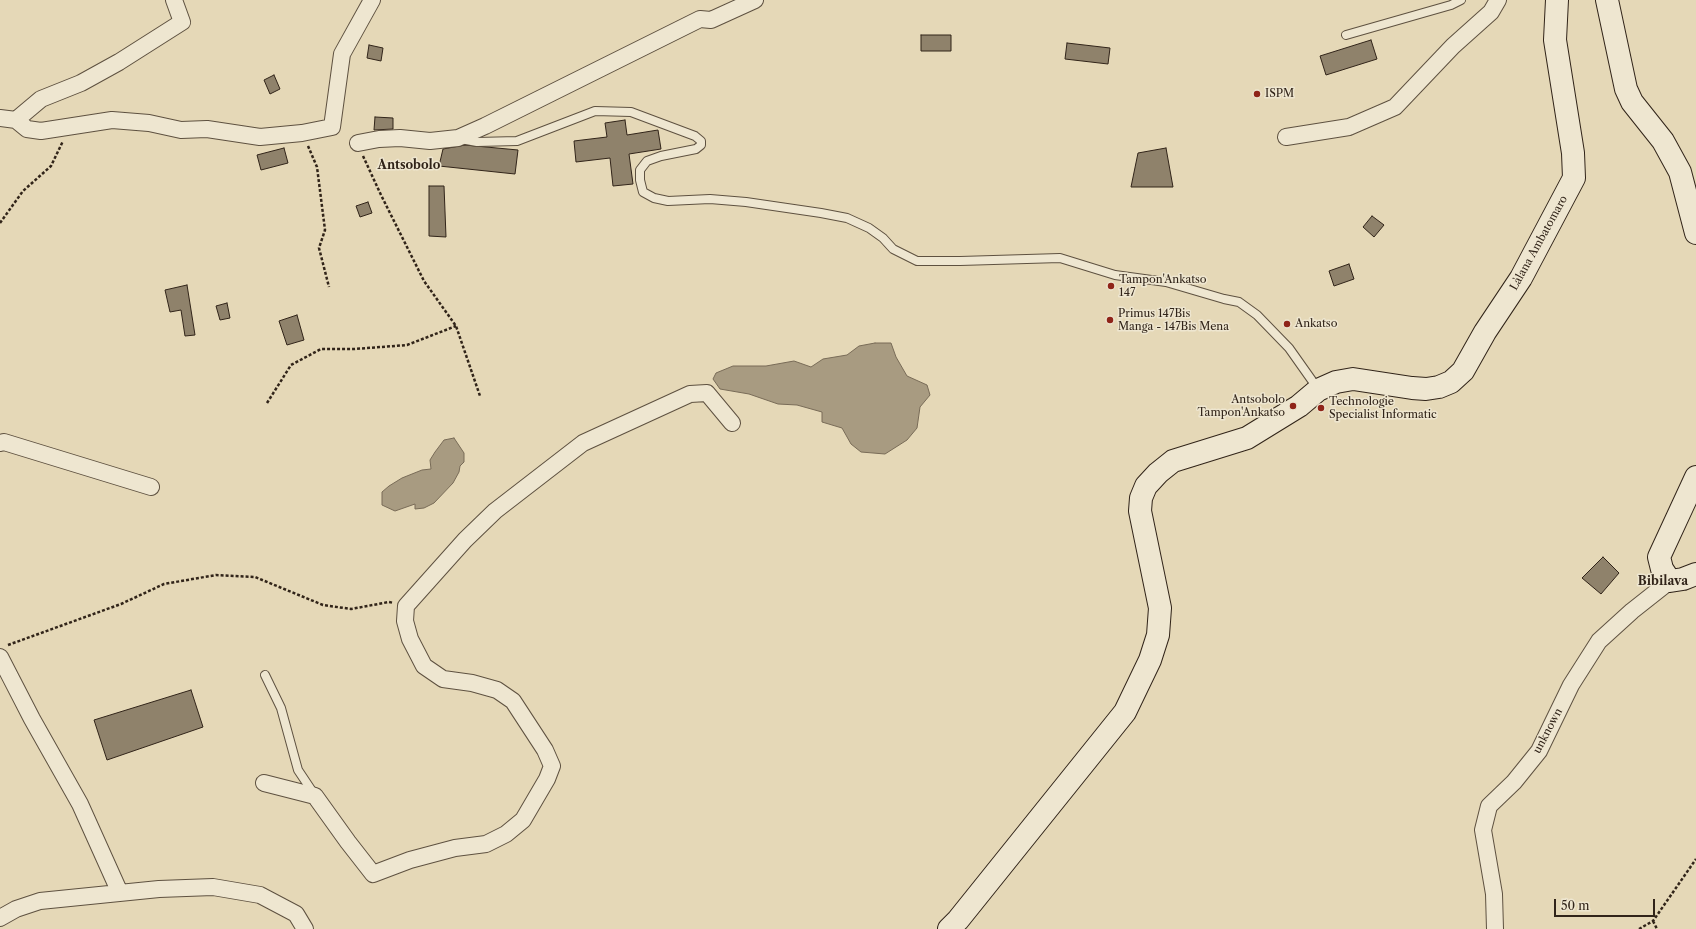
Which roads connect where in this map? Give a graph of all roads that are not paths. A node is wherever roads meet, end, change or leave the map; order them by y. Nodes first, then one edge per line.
1 (174, 0) edge
2 (372, 0) edge
3 (755, 0) edge
4 (1461, 0) edge
5 (1498, 0) edge
6 (1557, 0) edge
7 (1607, 0) edge
8 (1346, 35) dead end
9 (8, 119) edge
10 (1286, 136) dead end
11 (458, 138) junction
12 (358, 143) road end
13 (1696, 233) edge
14 (1318, 390) junction
15 (732, 423) dead end
16 (0, 443) edge
17 (1696, 477) edge
18 (151, 488) dead end
19 (1696, 574) edge
20 (1670, 581) junction
21 (3, 651) edge
22 (265, 675) dead end
23 (264, 783) dead end
24 (315, 796) junction
25 (120, 893) junction
26 (0, 918) edge
27 (304, 929) edge
28 (949, 929) edge
29 (1495, 929) edge

1 - 9 street
2 - 9 street
3 - 11 street
4 - 8 lane
5 - 10 street
6 - 14 street, Làlana Ambatomaro
7 - 13 street
11 - 12 street
11 - 14 lane
14 - 28 street, Làlana Ambatomaro
15 - 24 street
16 - 18 street
17 - 20 street
19 - 20 street
20 - 29 street, unknown
21 - 25 street
22 - 24 lane
23 - 24 street
25 - 26 street
25 - 27 street

